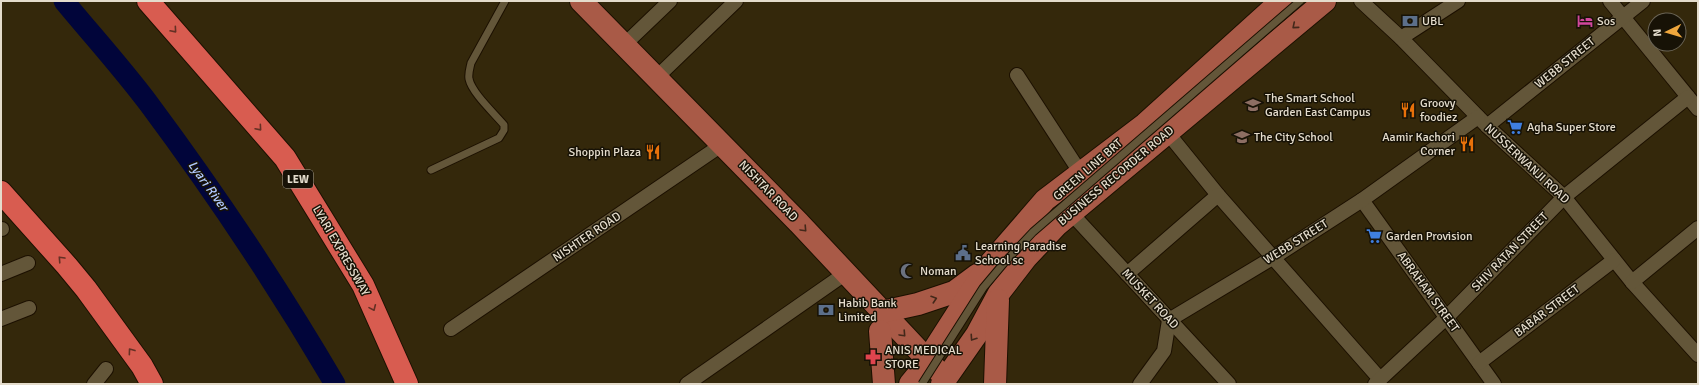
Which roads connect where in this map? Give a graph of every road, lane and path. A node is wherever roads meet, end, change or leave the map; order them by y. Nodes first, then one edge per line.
1 (148, 1) edge
2 (505, 1) edge
3 (568, 1) edge
4 (581, 1) edge
5 (670, 1) edge
6 (736, 1) edge
7 (1281, 1) edge
8 (1300, 1) edge
9 (1325, 1) edge
10 (1361, 1) edge
11 (1458, 1) edge
12 (1610, 1) edge
13 (1643, 1) edge
14 (1624, 16) junction
15 (1400, 38) junction
16 (624, 45) junction
17 (1017, 75) dead end
18 (656, 78) junction
19 (1688, 97) junction
20 (1698, 109) edge
21 (1483, 122) junction
22 (1167, 132) junction
23 (717, 148) junction
24 (431, 170) dead end
25 (1080, 172) junction
26 (1, 192) edge
27 (1218, 195) junction
28 (1564, 196) junction
29 (1362, 200) junction
30 (1071, 213) junction
31 (1698, 228) edge
32 (1274, 257) junction
33 (1614, 260) junction
34 (28, 263) dead end
35 (987, 267) junction
36 (1, 274) edge
37 (1127, 274) junction
38 (840, 278) junction
39 (1632, 282) junction
40 (999, 292) junction
41 (29, 308) dead end
42 (1447, 317) junction
43 (1, 319) edge
44 (1169, 320) junction
45 (881, 322) junction
46 (451, 329) dead end
47 (1698, 355) edge
48 (1479, 363) junction
49 (106, 369) dead end
50 (931, 379) edge
51 (1377, 382) edge
52 (94, 384) edge
53 (152, 384) edge
54 (407, 384) edge
55 (687, 384) edge
56 (884, 384) edge
57 (995, 384) edge
58 (1140, 384) edge
59 (1229, 384) edge
60 (1494, 384) edge

1 -> 54 highway, LYARI EXPRESSWAY / LEW
2 - 24 lane
3 - 23 main road, NISHTAR ROAD
4 - 16 main road, NISHTAR ROAD
5 - 16 street
6 - 18 street
7 - 25 main road, BUSINESS RECORDER ROAD
8 - 50 lane, GREEN LINE BRT, bridge
9 -> 22 main road, BUSINESS RECORDER ROAD
10 - 15 street, NUSSERWANJI ROAD
11 - 15 street
12 - 14 street
13 - 14 street, WEBB STREET
14 - 19 street
14 - 21 street, WEBB STREET
15 - 21 street, NUSSERWANJI ROAD
16 - 18 main road, NISHTAR ROAD
17 - 25 street
18 - 23 main road, NISHTAR ROAD
19 - 20 street
19 - 28 street, SHIV RATAN STREET
21 - 28 street, NUSSERWANJI ROAD
21 - 29 street, WEBB STREET
22 - 27 street
22 - 30 main road, BUSINESS RECORDER ROAD
23 - 38 main road, NISHTAR ROAD
23 - 46 street, NISHTER ROAD
25 - 35 main road, BUSINESS RECORDER ROAD
53 -> 26 highway
27 - 32 street
27 - 37 street
28 - 33 street, NUSSERWANJI ROAD
28 - 42 street, SHIV RATAN STREET
29 - 32 street, WEBB STREET
29 - 42 street, ABRAHAM STREET
30 - 37 street, MUSKET ROAD
30 - 40 main road, BUSINESS RECORDER ROAD
31 - 39 street
32 - 44 street, WEBB STREET
32 - 51 street
33 - 39 street, NUSSERWANJI ROAD
33 - 48 street, BABAR STREET
34 - 36 street
45 -> 35 main road
35 - 50 main road, BUSINESS RECORDER ROAD
37 - 44 street, MUSKET ROAD
38 - 45 main road, NISHTAR ROAD
38 - 55 street
39 - 47 street, NUSSERWANJI ROAD
40 -> 50 main road, BUSINESS RECORDER ROAD
40 - 57 main road
41 - 43 street
42 - 48 street, ABRAHAM STREET
42 - 51 street, SHIV RATAN STREET
44 - 58 street
44 - 59 street, MUSKET ROAD
45 - 50 main road, NISHTAR ROAD
45 - 56 main road
48 - 60 street, ABRAHAM STREET
49 - 52 street

